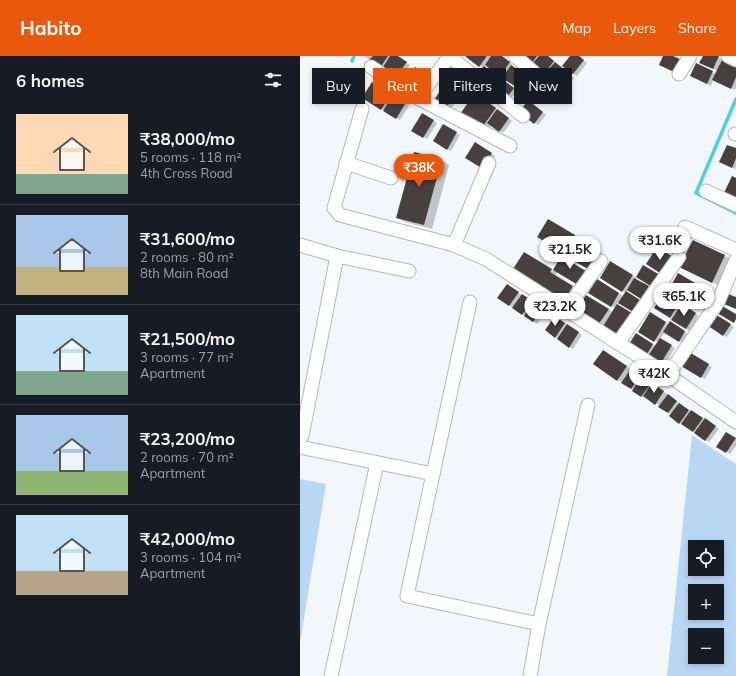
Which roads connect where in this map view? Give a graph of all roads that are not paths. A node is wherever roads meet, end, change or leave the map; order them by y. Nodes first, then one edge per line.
1 (449, 56) edge
2 (515, 56) edge
3 (690, 56) edge
4 (728, 56) edge
5 (736, 60) edge
6 (529, 68) edge
7 (679, 74) dead end
8 (431, 80) edge
9 (430, 104) edge
10 (362, 109) dead end
11 (523, 116) dead end
12 (510, 146) dead end
13 (346, 163) junction
14 (489, 163) dead end
15 (391, 178) dead end
16 (706, 191) dead end
17 (736, 204) edge
18 (685, 227) dead end
19 (300, 245) edge
20 (454, 245) junction
21 (736, 250) edge
22 (337, 256) junction
23 (679, 257) dead end
24 (736, 260) edge
25 (601, 261) dead end
26 (409, 270) dead end
27 (470, 302) dead end
28 (566, 310) junction
29 (618, 343) junction
30 (668, 375) junction
31 (588, 405) dead end
32 (736, 422) edge
33 (300, 438) edge
34 (300, 447) edge
35 (377, 463) junction
36 (433, 474) junction
37 (539, 624) junction
38 (331, 676) edge
39 (530, 676) edge

1 - 8 street
1 - 11 street
2 - 6 street
3 - 7 street
4 - 5 street
9 - 12 street
10 - 13 street
13 - 15 street
13 - 20 street
14 - 20 street
16 - 17 street
18 - 21 street
19 - 22 street
20 - 28 street
22 - 26 street
22 - 33 street
23 - 29 street
24 - 30 street
25 - 28 street
27 - 36 street
28 - 29 street
29 - 30 street
30 - 32 street
31 - 37 street
34 - 35 street
35 - 36 street
35 - 38 street
36 - 37 street
37 - 39 street

